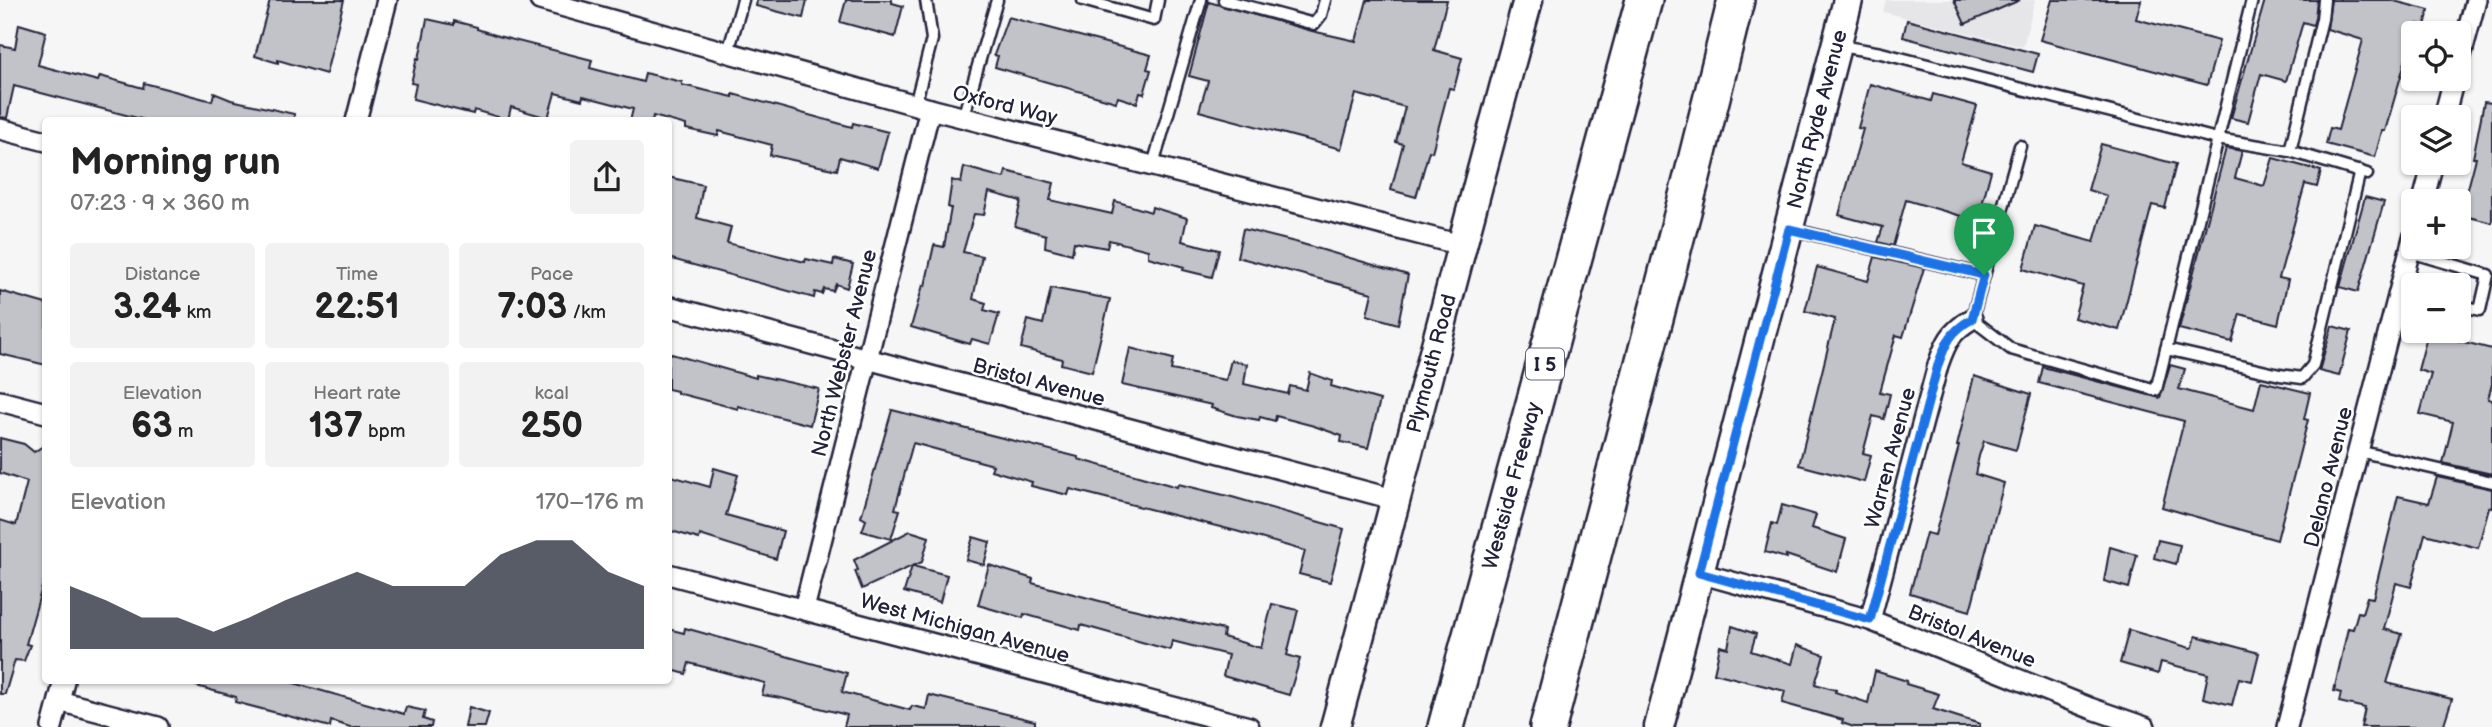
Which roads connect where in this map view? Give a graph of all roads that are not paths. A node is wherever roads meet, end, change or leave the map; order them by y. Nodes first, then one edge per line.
1 (387, 0) edge
2 (540, 0) edge
3 (744, 0) edge
4 (926, 0) edge
5 (997, 0) edge
6 (1083, 0) edge
7 (1158, 0) edge
8 (1201, 0) edge
9 (1224, 0) edge
10 (1325, 0) edge
11 (1528, 0) edge
12 (1644, 0) edge
13 (1736, 0) edge
14 (1848, 0) edge
15 (1855, 0) edge
16 (2252, 0) edge
17 (2323, 0) edge
18 (2476, 0) edge
19 (2470, 21) edge
20 (1836, 45) junction
21 (728, 52) junction
22 (922, 107) junction
23 (357, 117) edge
24 (963, 118) junction
25 (0, 129) edge
26 (2217, 139) junction
27 (42, 140) edge
28 (2020, 146) dead end
29 (2290, 151) junction
30 (1153, 165) junction
31 (1789, 229) junction
32 (1461, 245) junction
33 (2447, 259) edge
34 (1984, 275) junction
35 (672, 307) edge
36 (2471, 308) edge
37 (2401, 309) edge
38 (1972, 319) junction
39 (2165, 349) junction
40 (866, 359) junction
41 (0, 401) edge
42 (42, 412) edge
43 (2358, 451) junction
44 (2492, 482) edge
45 (1397, 500) junction
46 (1699, 573) junction
47 (672, 575) edge
48 (804, 609) junction
49 (1870, 620) junction
50 (63, 684) edge
51 (59, 701) junction
52 (52, 727) edge
53 (158, 727) edge
54 (1249, 727) edge
55 (1335, 727) edge
56 (1446, 727) edge
57 (1548, 727) edge
58 (1659, 727) edge
59 (2145, 727) edge
60 (2287, 727) edge

1 - 23 street
2 - 21 street, Oxford Way
3 - 21 lane
4 - 22 lane
5 - 24 lane
6 - 7 lane
8 - 30 lane
9 - 10 lane
11 - 32 street, Plymouth Road
12 - 56 highway, Westside Freeway / I 5
13 - 57 highway
14 - 15 lane
14 - 20 street, North Ryde Avenue
16 - 26 lane
17 - 29 lane
18 - 19 street
20 - 26 lane
20 - 31 street, North Ryde Avenue
21 - 22 street, Oxford Way
22 - 24 street, Oxford Way
22 - 40 street, North Webster Avenue
24 - 30 street, Oxford Way
25 - 27 street
26 - 29 lane
26 - 39 lane
28 - 34 lane
29 - 39 lane
30 - 32 street, Oxford Way
31 - 34 lane
31 - 46 street, North Ryde Avenue
32 - 45 street, Plymouth Road
33 - 36 lane
34 - 38 lane
35 - 40 street, Bristol Avenue
37 - 43 street, Delano Avenue
38 - 39 lane
38 - 49 street, Warren Avenue
40 - 45 street, Bristol Avenue
40 - 48 street, North Webster Avenue
41 - 42 street
43 - 44 lane
43 - 60 street, Delano Avenue
45 - 55 street, Plymouth Road
46 - 49 street, Bristol Avenue
46 - 58 street, North Ryde Avenue
47 - 48 street, West Michigan Avenue
48 - 54 street, West Michigan Avenue
49 - 59 street, Bristol Avenue
50 - 51 street
51 - 52 street
51 - 53 street

